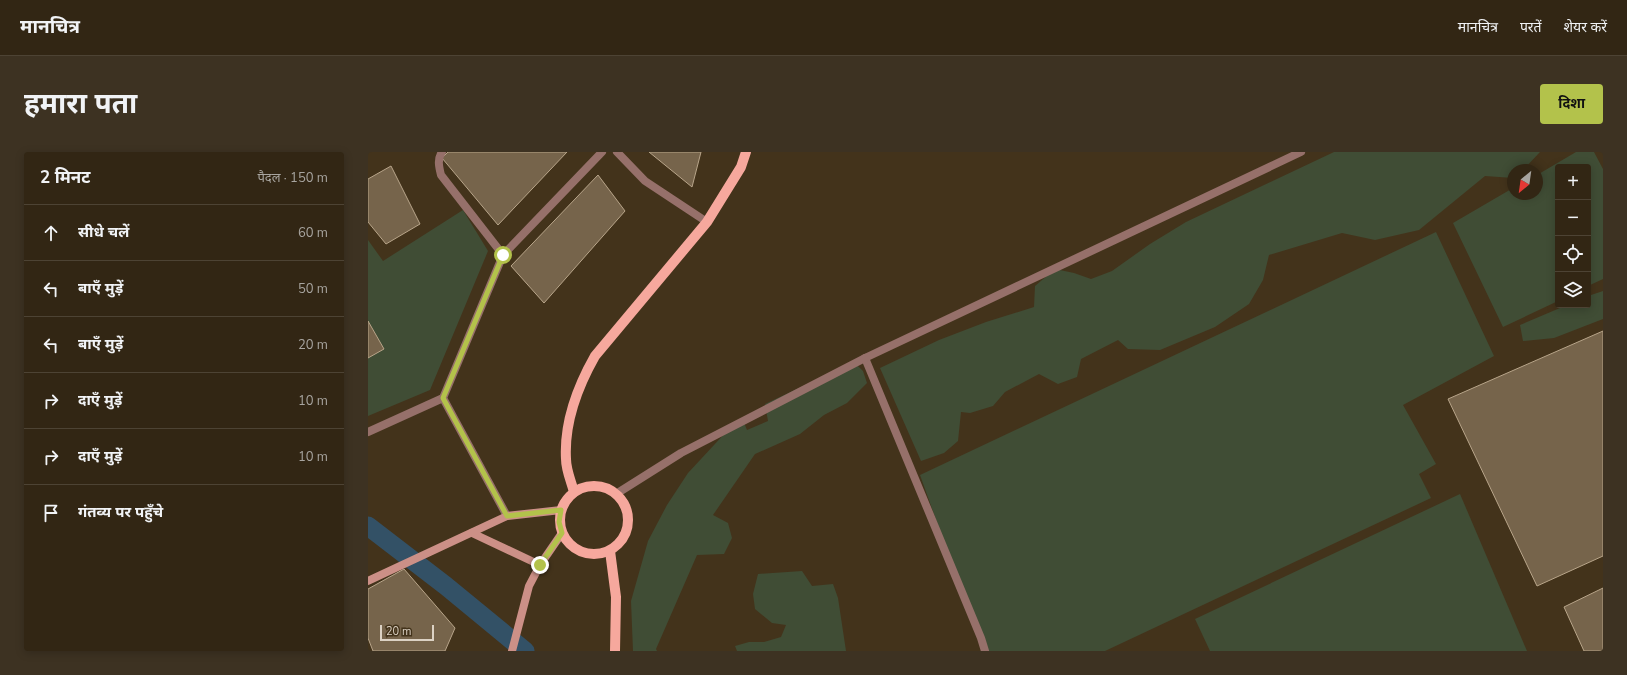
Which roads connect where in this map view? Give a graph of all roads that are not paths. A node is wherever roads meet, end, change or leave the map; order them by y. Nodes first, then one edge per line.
1 (442, 152) edge
2 (602, 152) edge
3 (617, 152) edge
4 (746, 152) edge
5 (1301, 152) edge
6 (707, 222) junction
7 (503, 255) junction
8 (865, 358) junction
9 (443, 398) junction
10 (368, 432) edge
11 (574, 492) junction
12 (616, 494) junction
13 (561, 510) junction
14 (507, 516) junction
15 (472, 533) junction
16 (562, 533) junction
17 (610, 551) junction
18 (540, 565) junction
19 (368, 581) edge
20 (512, 651) edge
21 (615, 651) edge
22 (985, 651) edge

1 - 7 street
2 - 7 street
3 - 6 street
4 - 6 main road
5 - 8 street
6 - 11 main road
7 - 9 street
8 - 12 street
8 - 22 street
9 - 10 street
9 - 14 street
11 - 12 main road
11 - 13 main road
12 - 17 main road
13 - 14 street
13 - 16 main road
14 - 15 street
15 - 18 street
15 - 19 street
16 - 17 main road
16 - 18 street
17 - 21 main road
18 - 20 street

